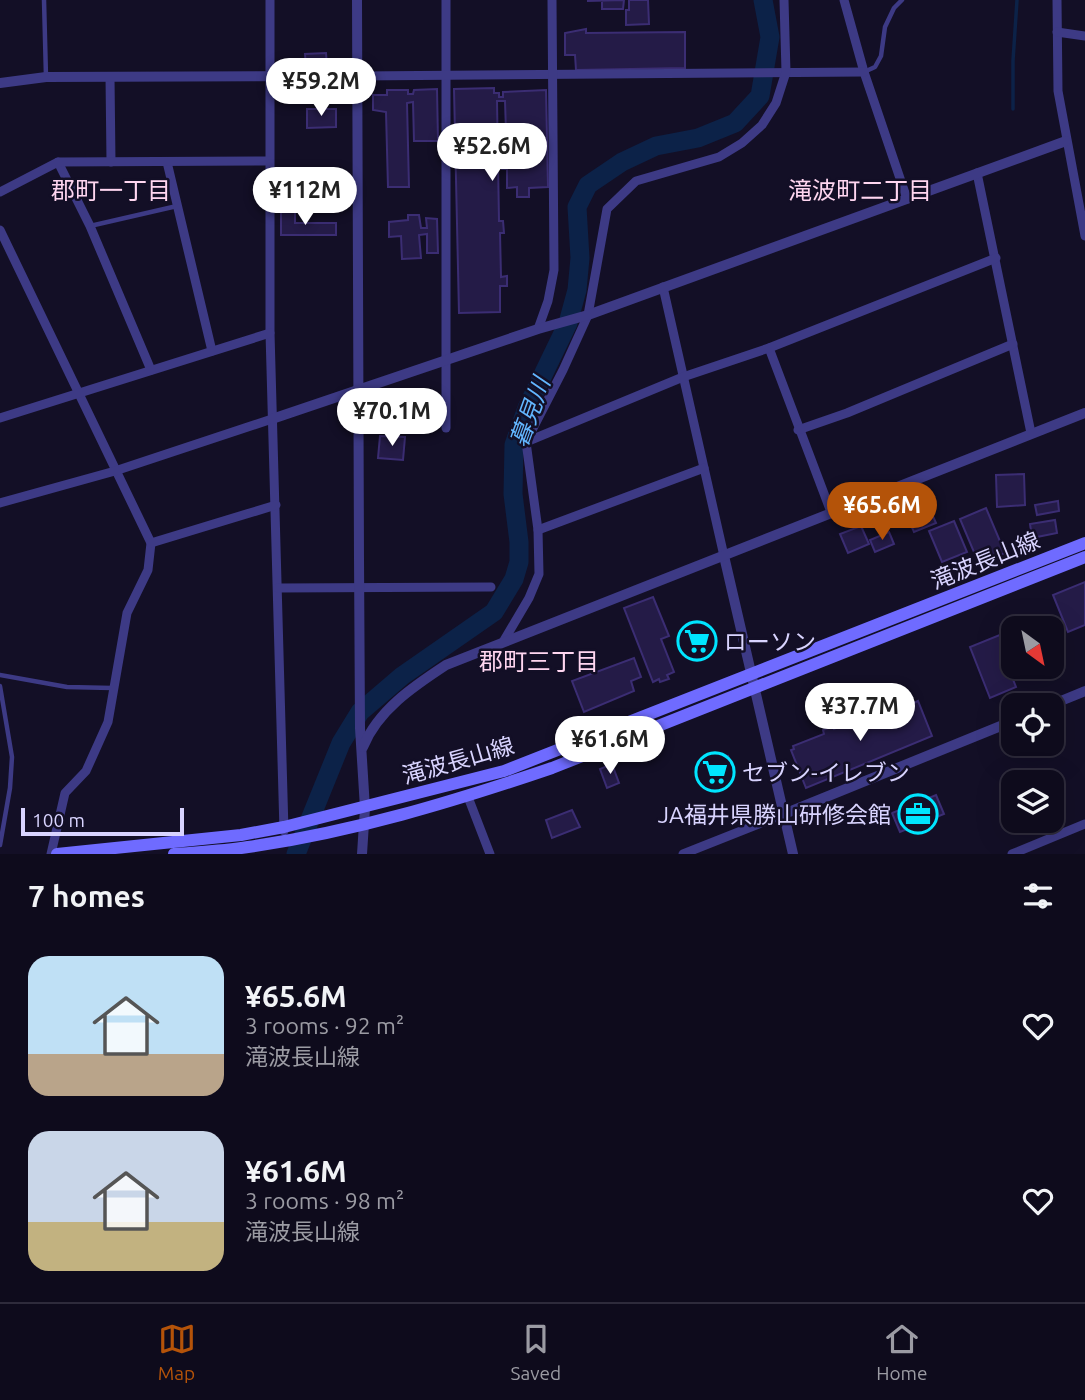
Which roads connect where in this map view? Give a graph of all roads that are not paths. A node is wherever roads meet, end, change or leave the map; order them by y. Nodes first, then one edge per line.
1 (44, 0) edge
2 (270, 0) edge
3 (357, 0) edge
4 (446, 0) edge
5 (552, 0) edge
6 (784, 0) edge
7 (844, 0) edge
8 (902, 0) edge
9 (1057, 0) edge
10 (1057, 32) junction
11 (1085, 36) edge
12 (786, 72) junction
13 (864, 72) junction
14 (552, 75) junction
15 (358, 76) junction
16 (445, 76) junction
17 (110, 77) junction
18 (270, 77) junction
19 (46, 78) junction
20 (0, 83) edge
21 (1066, 141) junction
22 (269, 161) junction
23 (58, 162) junction
24 (111, 162) junction
25 (167, 162) junction
26 (978, 173) junction
27 (0, 192) edge
28 (907, 199) junction
29 (178, 206) junction
30 (90, 226) junction
31 (0, 230) edge
32 (1085, 236) edge
33 (996, 258) junction
34 (663, 288) junction
35 (588, 315) junction
36 (540, 328) junction
37 (270, 333) junction
38 (1013, 344) junction
39 (769, 348) junction
40 (212, 351) junction
41 (445, 360) junction
42 (151, 370) junction
43 (683, 377) junction
44 (359, 389) junction
45 (78, 393) junction
46 (1085, 413) edge
47 (0, 418) edge
48 (272, 419) junction
49 (446, 428) dead end
50 (798, 430) junction
51 (1031, 433) junction
52 (526, 442) junction
53 (704, 468) junction
54 (115, 471) junction
55 (0, 503) edge
56 (276, 505) junction
57 (831, 512) junction
58 (538, 530) junction
59 (151, 543) junction
60 (1085, 543) edge
61 (724, 556) junction
62 (1085, 558) edge
63 (491, 587) dead end
64 (278, 588) junction
65 (359, 588) junction
66 (503, 642) junction
67 (0, 675) edge
68 (751, 675) junction
69 (0, 686) edge
70 (112, 688) junction
71 (754, 688) junction
72 (1085, 691) edge
73 (1064, 700) edge
74 (1001, 725) edge
75 (361, 750) junction
76 (468, 797) junction
77 (365, 808) junction
78 (784, 814) junction
79 (1085, 824) edge
80 (363, 826) junction
81 (286, 827) junction
82 (285, 841) junction
83 (0, 845) edge
84 (245, 851) edge
85 (51, 854) edge
86 (58, 854) edge
87 (174, 854) edge
88 (362, 854) edge
89 (490, 854) edge
90 (683, 854) edge
91 (793, 854) edge
92 (1012, 854) edge

1 - 19 lane
2 - 18 street
3 - 15 street
4 - 16 street
5 - 14 street
6 - 12 street
7 - 13 street
8 - 13 lane
9 - 10 street
10 - 11 street
10 - 21 street
12 - 13 street
12 - 14 street
12 - 35 street
13 - 28 street
14 - 16 street
14 - 36 street
15 - 16 street
15 - 18 street
15 - 44 street
16 - 41 street
17 - 18 street
17 - 19 street
17 - 24 street
18 - 22 street
19 - 20 street
21 - 26 street
21 - 32 street
22 - 25 street
22 - 37 street
23 - 24 street
23 - 27 street
23 - 30 street
24 - 25 street
25 - 29 street
26 - 28 street
26 - 33 street
28 - 34 street
29 - 30 lane
29 - 40 street
30 - 42 street
31 - 45 street
33 - 38 street
33 - 39 street
34 - 35 street
34 - 43 street
35 - 36 street
35 - 52 street
36 - 41 street
37 - 40 street
37 - 48 street
38 - 50 street
38 - 51 street
39 - 43 street
39 - 50 street
40 - 42 street
41 - 44 street
41 - 49 street
42 - 45 street
43 - 52 street
43 - 53 street
44 - 48 street
44 - 65 street
45 - 47 street
45 - 54 street
46 - 51 street
48 - 54 street
48 - 56 street
50 - 57 street
51 - 57 street
52 - 58 street
53 - 58 street
53 - 61 street
54 - 55 street
54 - 59 street
56 - 59 street
56 - 64 street
57 - 61 street
58 - 66 street
59 - 70 street
60 - 68 main road, 滝波長山線
61 - 66 street
61 - 68 street
62 - 71 main road, 滝波長山線
63 - 65 street
64 - 65 street
64 - 81 street
65 - 75 street
66 - 75 street
67 - 70 lane
68 - 71 street
68 - 77 main road, 滝波長山線
69 - 83 lane
70 - 85 street
71 - 76 main road, 滝波長山線
71 - 78 street
72 - 73 street
74 - 78 street
75 - 77 street
76 - 80 main road, 滝波長山線
76 - 89 street
77 - 80 street
77 - 81 main road, 滝波長山線
78 - 90 street
78 - 91 street
79 - 92 street
80 - 82 main road, 滝波長山線
80 - 88 street
81 - 82 street
81 - 86 main road, 滝波長山線
82 - 84 main road, 滝波長山線
84 - 87 main road, 滝波長山線

